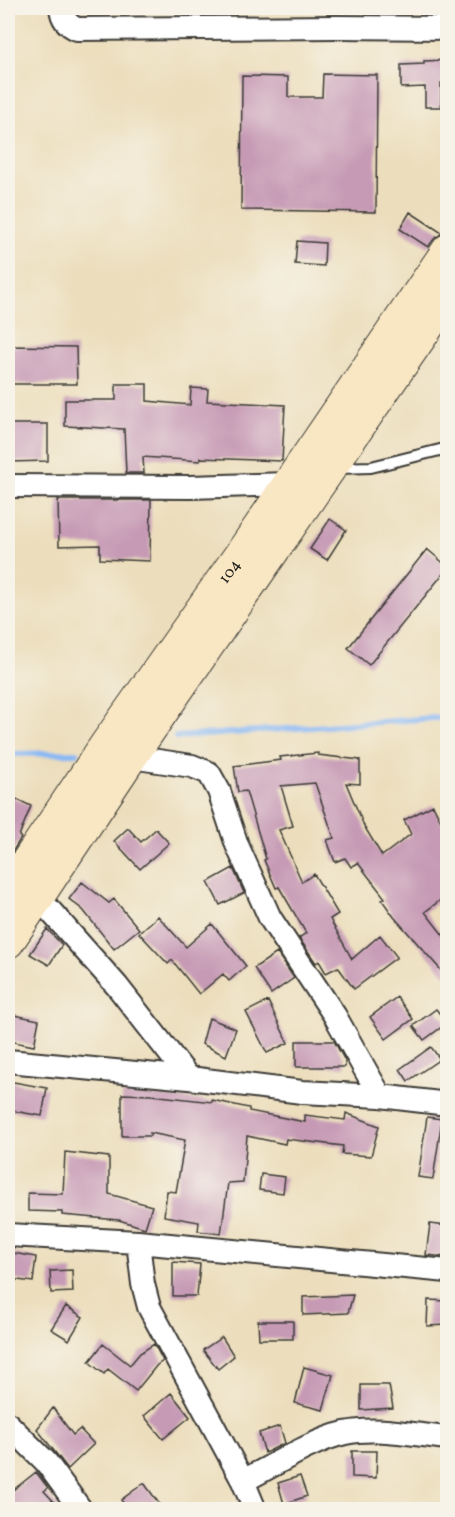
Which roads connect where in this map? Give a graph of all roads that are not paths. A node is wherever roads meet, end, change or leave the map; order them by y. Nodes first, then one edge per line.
1 (61, 8) edge
2 (447, 28) edge
3 (446, 254) edge
4 (447, 297) edge
5 (447, 447) edge
6 (328, 468) junction
7 (288, 484) junction
8 (8, 486) edge
9 (119, 750) junction
10 (8, 890) edge
11 (38, 897) junction
12 (8, 942) edge
13 (8, 1061) edge
14 (189, 1078) junction
15 (380, 1096) junction
16 (447, 1104) edge
17 (8, 1235) edge
18 (138, 1242) junction
19 (447, 1271) edge
20 (8, 1424) edge
21 (447, 1438) edge
22 (243, 1481) junction
23 (81, 1509) edge
24 (255, 1509) edge

1 - 2 street
3 - 7 street, 104
4 - 6 street
5 - 6 lane
6 - 9 street
7 - 8 street
7 - 9 street, 104
9 - 10 street, 104
9 - 11 street
9 - 15 street
11 - 12 street
11 - 14 street
13 - 14 street
14 - 15 street
15 - 16 street
17 - 18 street
18 - 19 street
18 - 22 street
20 - 23 street
21 - 22 street
22 - 24 street

